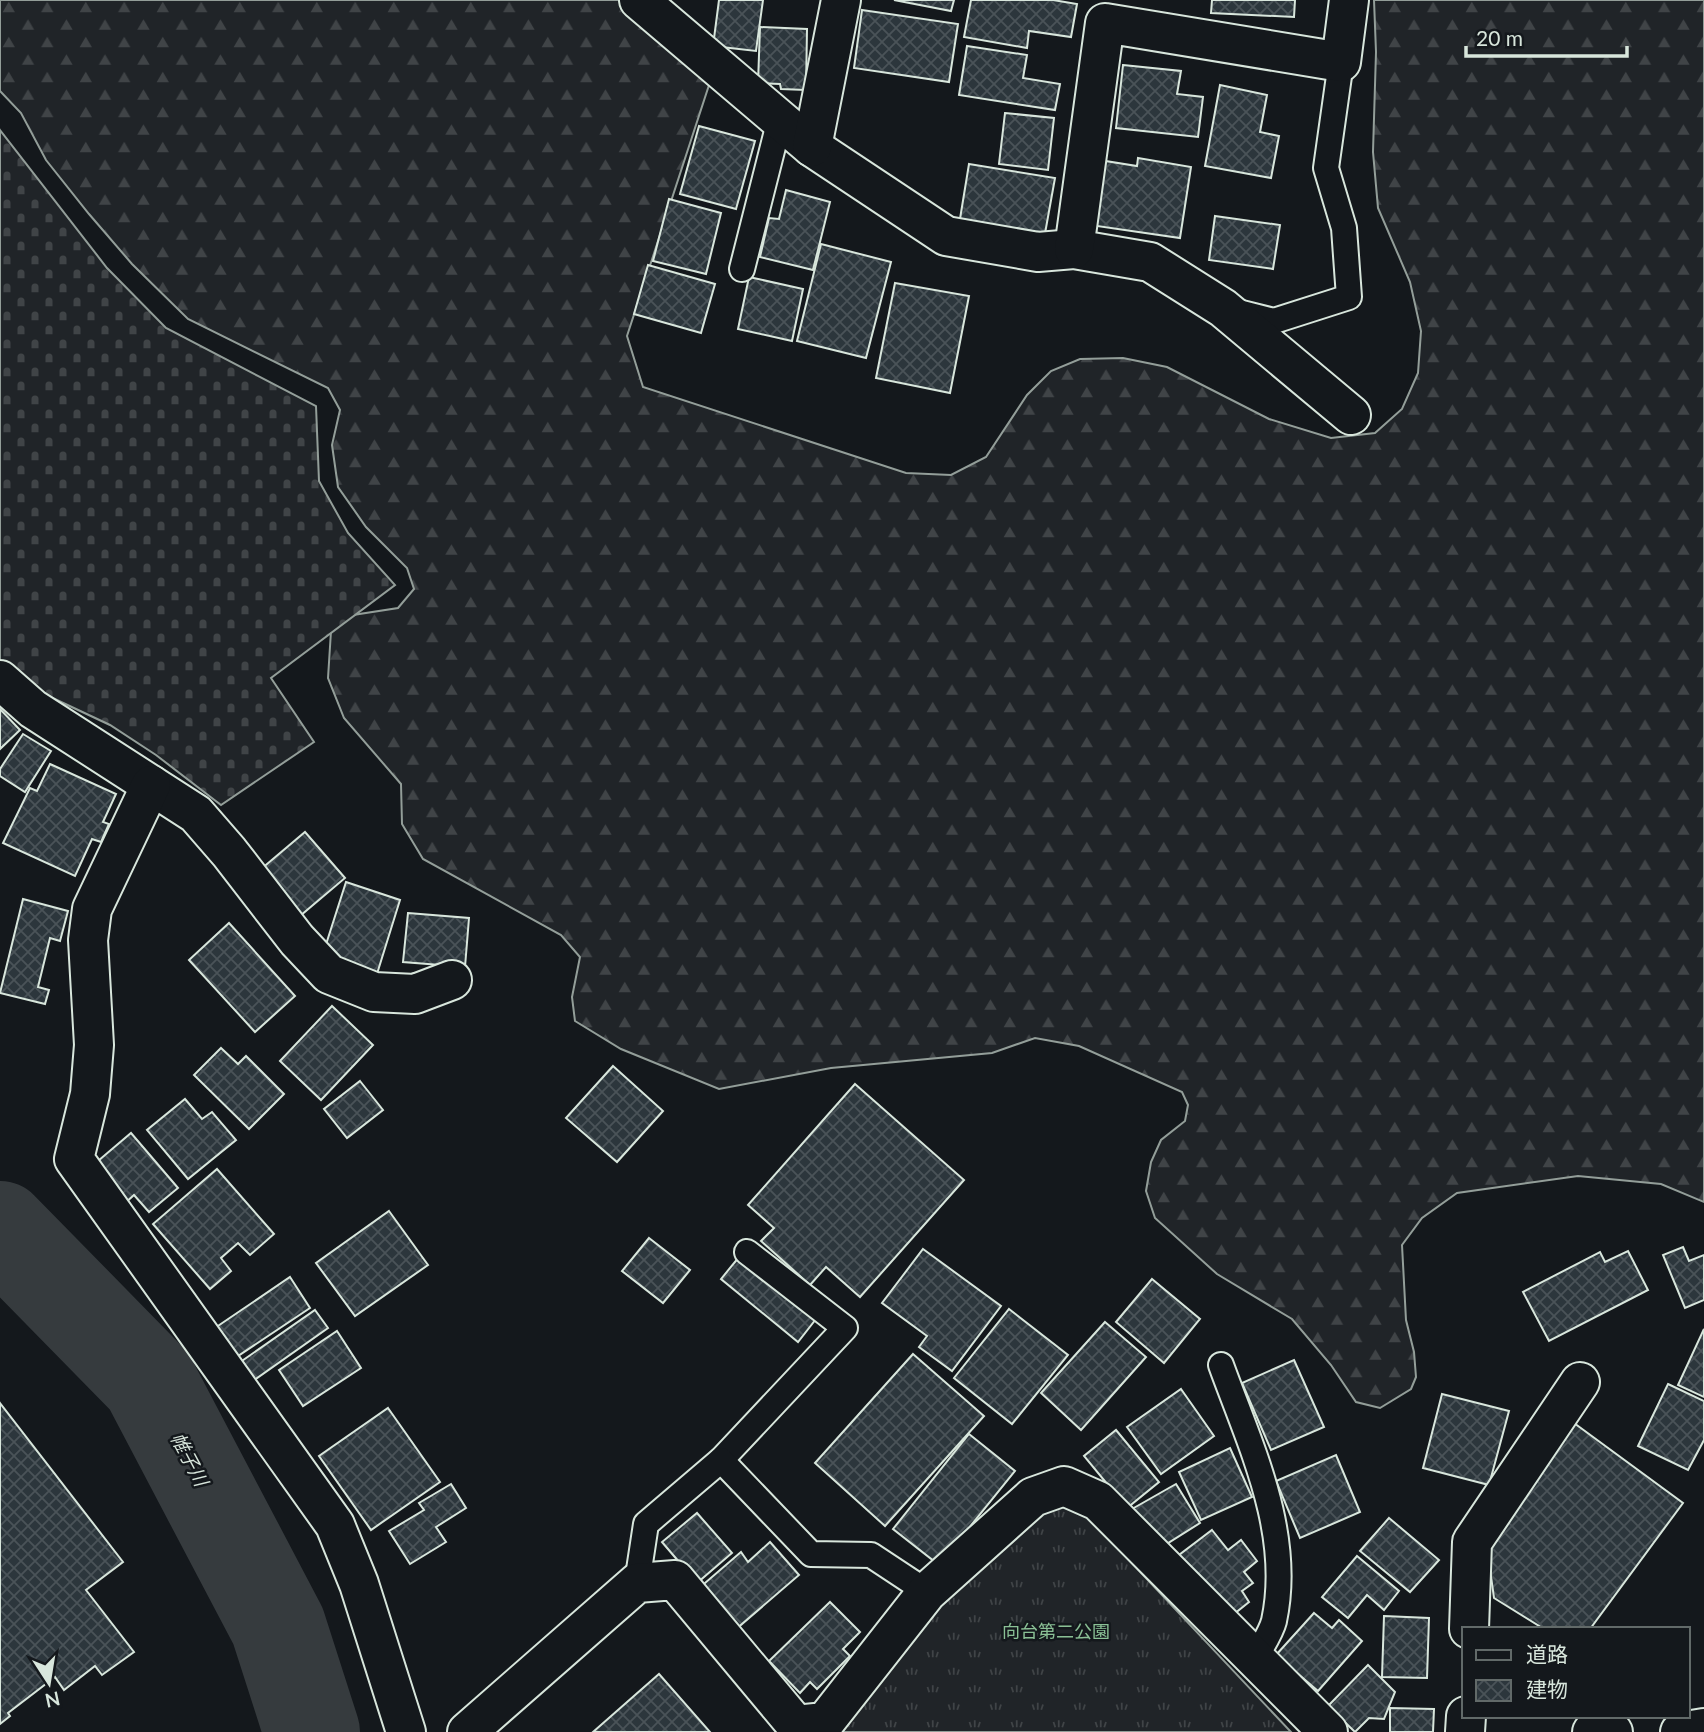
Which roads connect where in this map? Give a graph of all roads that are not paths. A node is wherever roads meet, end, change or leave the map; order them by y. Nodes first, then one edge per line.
1 (639, 0) edge
2 (841, 0) edge
3 (1349, 0) edge
4 (1341, 62) junction
5 (780, 119) junction
6 (812, 146) junction
7 (1074, 249) junction
8 (742, 268) dead end
9 (1223, 308) junction
10 (1351, 415) dead end
11 (0, 680) edge
12 (151, 785) junction
13 (452, 980) dead end
14 (747, 1252) dead end
15 (1221, 1365) dead end
16 (1580, 1382) dead end
17 (721, 1460) junction
18 (637, 1583) junction
19 (927, 1592) junction
20 (1469, 1627) edge
21 (1255, 1659) junction
22 (1704, 1728) edge
23 (406, 1732) edge
24 (467, 1732) edge
25 (1328, 1732) edge
26 (1592, 1732) edge
27 (1613, 1732) edge
28 (1680, 1732) edge

1 - 5 street
2 - 6 street
3 - 4 street
4 - 7 street
4 - 9 lane
5 - 6 street
5 - 8 lane
6 - 7 street
7 - 9 street
9 - 10 street
11 - 12 street
12 - 13 street
12 - 23 street
14 - 17 lane
15 - 21 lane
16 - 20 street
17 - 18 lane
17 - 19 lane
18 - 19 street
18 - 24 street
19 - 21 street
21 - 25 street
22 - 28 street
26 - 27 street

